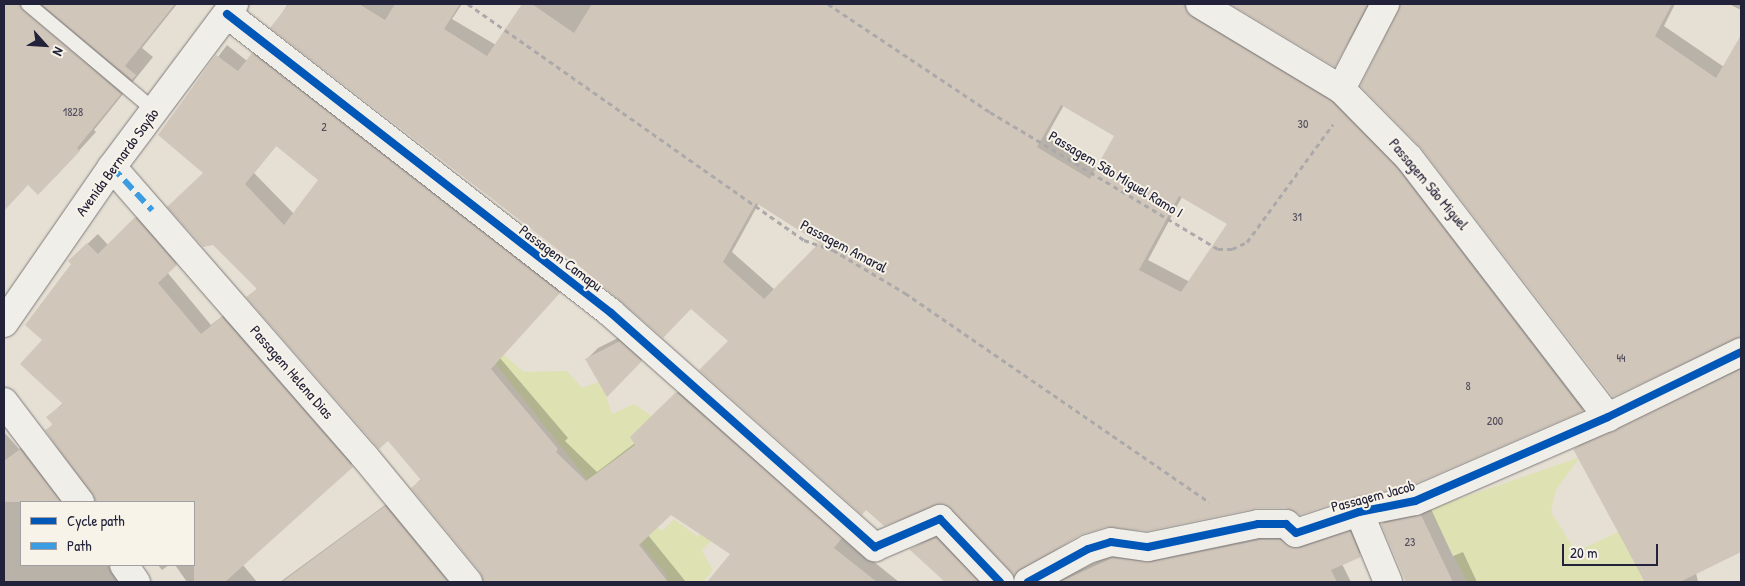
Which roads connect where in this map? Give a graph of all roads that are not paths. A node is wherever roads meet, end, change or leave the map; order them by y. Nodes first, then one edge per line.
1 (28, 4) edge
2 (1200, 4) edge
3 (1385, 4) edge
4 (234, 14) edge
5 (1346, 94) junction
6 (154, 111) junction
7 (119, 175) junction
8 (7, 310) edge
9 (1741, 352) edge
10 (4, 402) edge
11 (1608, 417) junction
12 (79, 501) edge
13 (1358, 512) junction
14 (125, 566) edge
15 (136, 582) edge
16 (468, 582) edge
17 (1000, 582) edge
18 (1028, 582) edge
19 (1388, 582) edge

1 - 6 lane
2 - 5 street, Passagem São Miguel
3 - 5 street
4 - 6 street, Avenida Bernardo Sayão
4 - 17 street, Passagem Camapu
5 - 11 street, Passagem São Miguel
6 - 7 street, Avenida Bernardo Sayão
7 - 8 street, Avenida Bernardo Sayão
7 - 16 street, Passagem Helena Dias
9 - 11 street, Passagem Jacob
10 - 12 street
11 - 13 street, Passagem Jacob
13 - 18 street, Passagem Jacob
13 - 19 street
14 - 15 street

